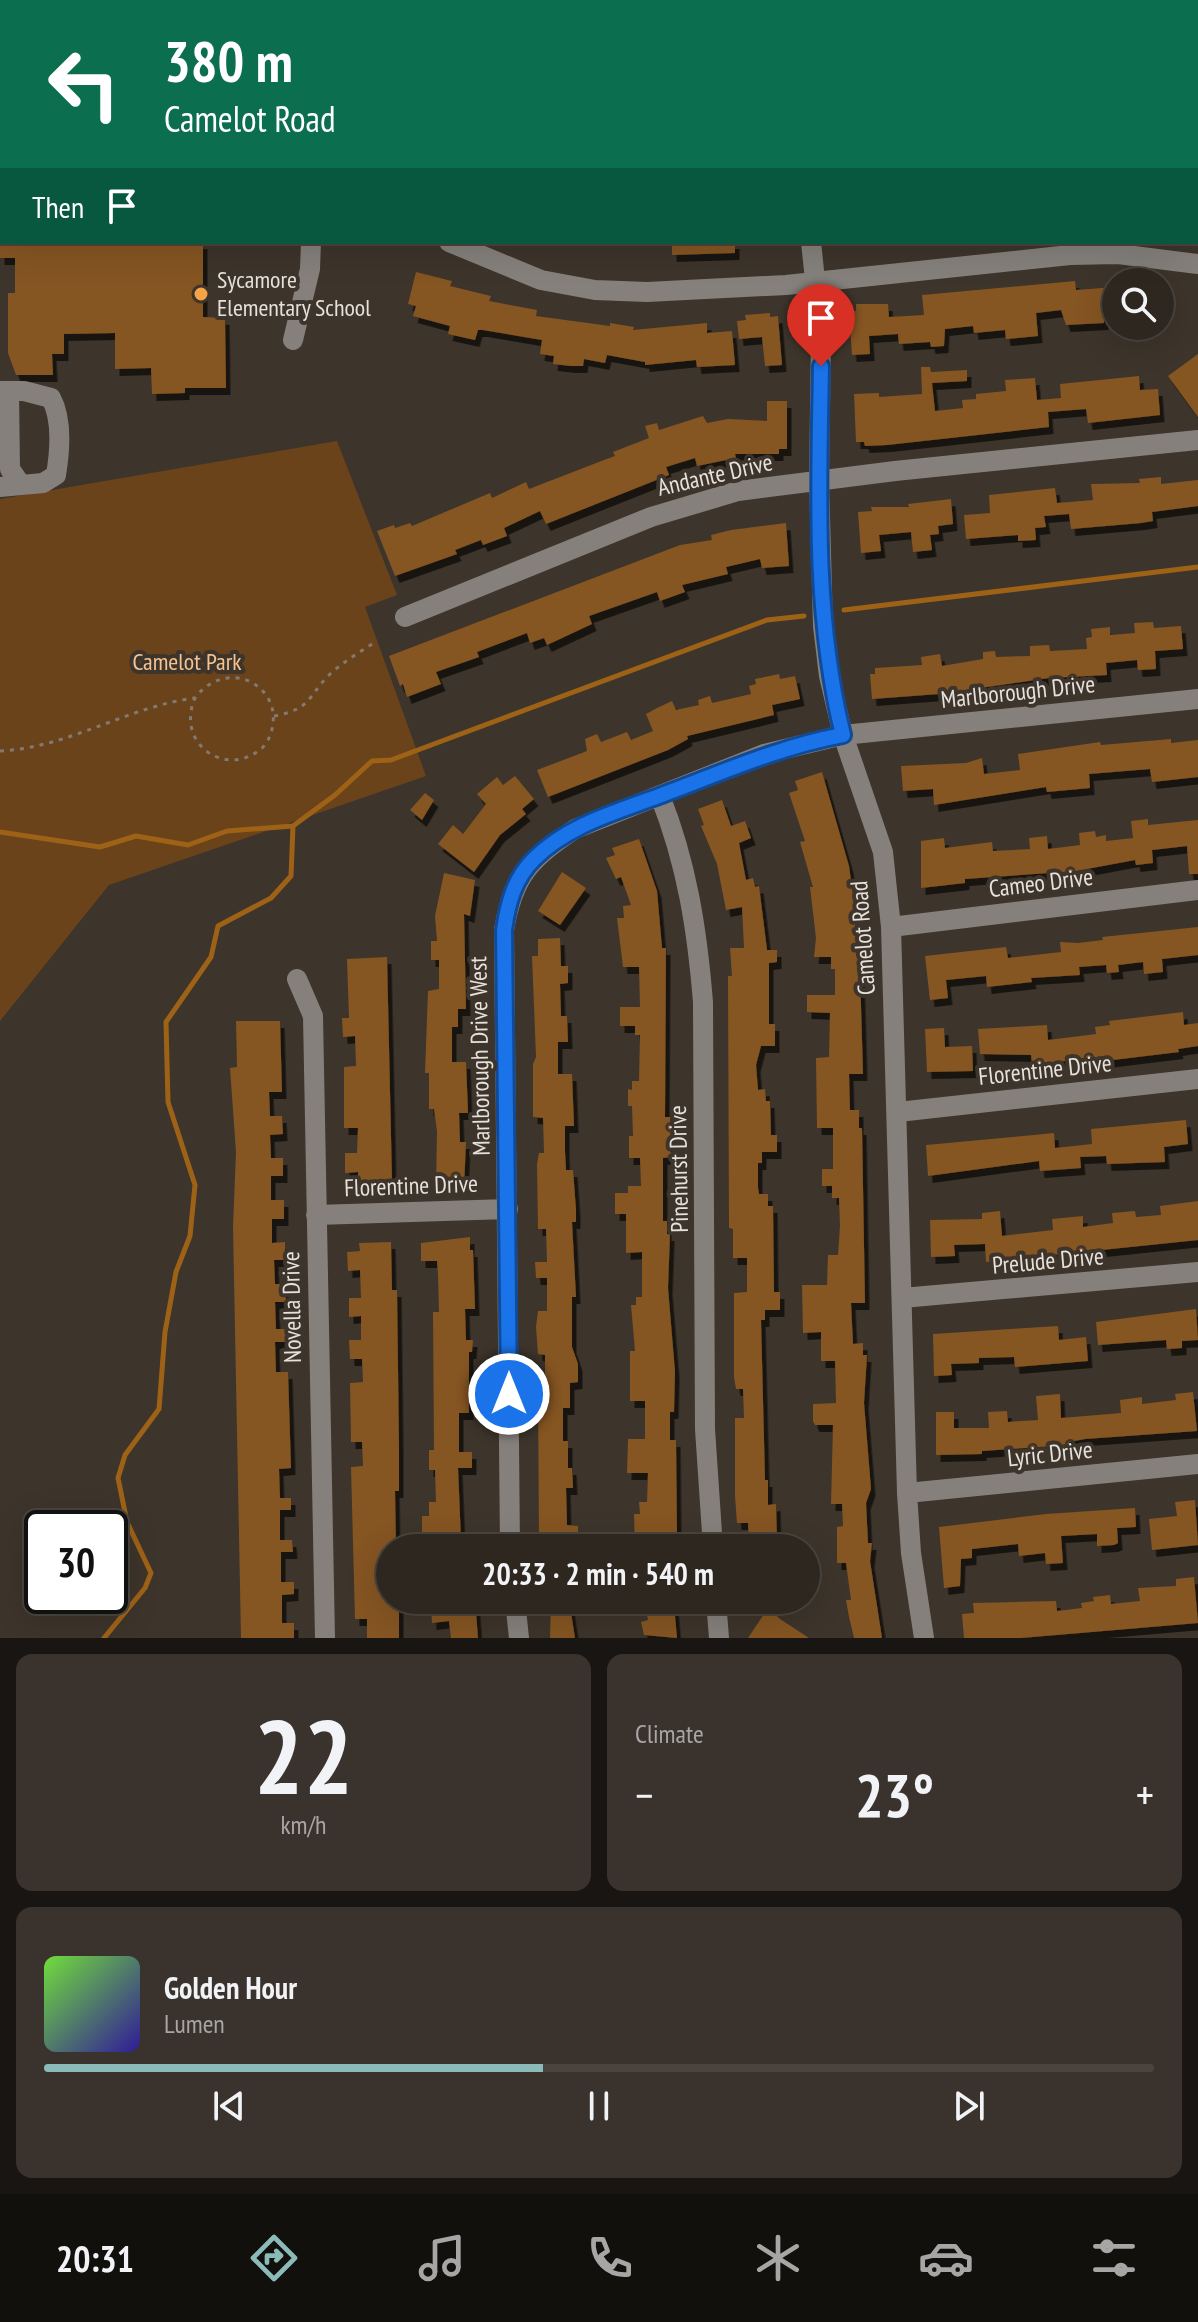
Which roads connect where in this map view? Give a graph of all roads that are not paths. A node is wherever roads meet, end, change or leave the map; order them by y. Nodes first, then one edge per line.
1 (311, 244) edge
2 (454, 244) edge
3 (811, 244) edge
4 (1198, 264) edge
5 (816, 281) junction
6 (293, 340) dead end
7 (5, 391) edge
8 (1198, 440) edge
9 (819, 480) junction
10 (10, 486) edge
11 (405, 617) dead end
12 (1198, 699) edge
13 (843, 735) junction
14 (660, 796) junction
15 (1198, 890) edge
16 (891, 927) junction
17 (297, 979) dead end
18 (1198, 1079) edge
19 (898, 1112) junction
20 (508, 1209) junction
21 (316, 1215) junction
22 (1198, 1272) edge
23 (902, 1298) junction
24 (1198, 1464) edge
25 (907, 1493) junction
26 (510, 1534) edge
27 (712, 1534) edge
28 (516, 1614) edge
29 (717, 1614) edge
30 (325, 1638) edge
31 (519, 1638) edge
32 (719, 1638) edge
33 (924, 1638) edge

1 - 6 street
2 - 5 street
3 - 5 street, Camelot Road
4 - 5 street
5 - 9 street, Camelot Road
7 - 10 street
7 - 10 street
8 - 9 street, Andante Drive
9 - 11 street, Andante Drive
9 - 13 street, Camelot Road
12 - 13 street, Marlborough Drive
13 - 14 street, Marlborough Drive West
13 - 16 street, Camelot Road
14 - 20 street, Marlborough Drive West
14 - 27 street, Pinehurst Drive
15 - 16 street, Cameo Drive
16 - 19 street, Camelot Road
17 - 21 street, Novella Drive
18 - 19 street, Florentine Drive
19 - 23 street, Camelot Road
20 - 21 street, Florentine Drive
20 - 26 street, Marlborough Drive West
21 - 30 street, Novella Drive
22 - 23 street, Prelude Drive
23 - 25 street, Camelot Road
24 - 25 street, Lyric Drive
25 - 33 street, Camelot Road
28 - 31 street
29 - 32 street

